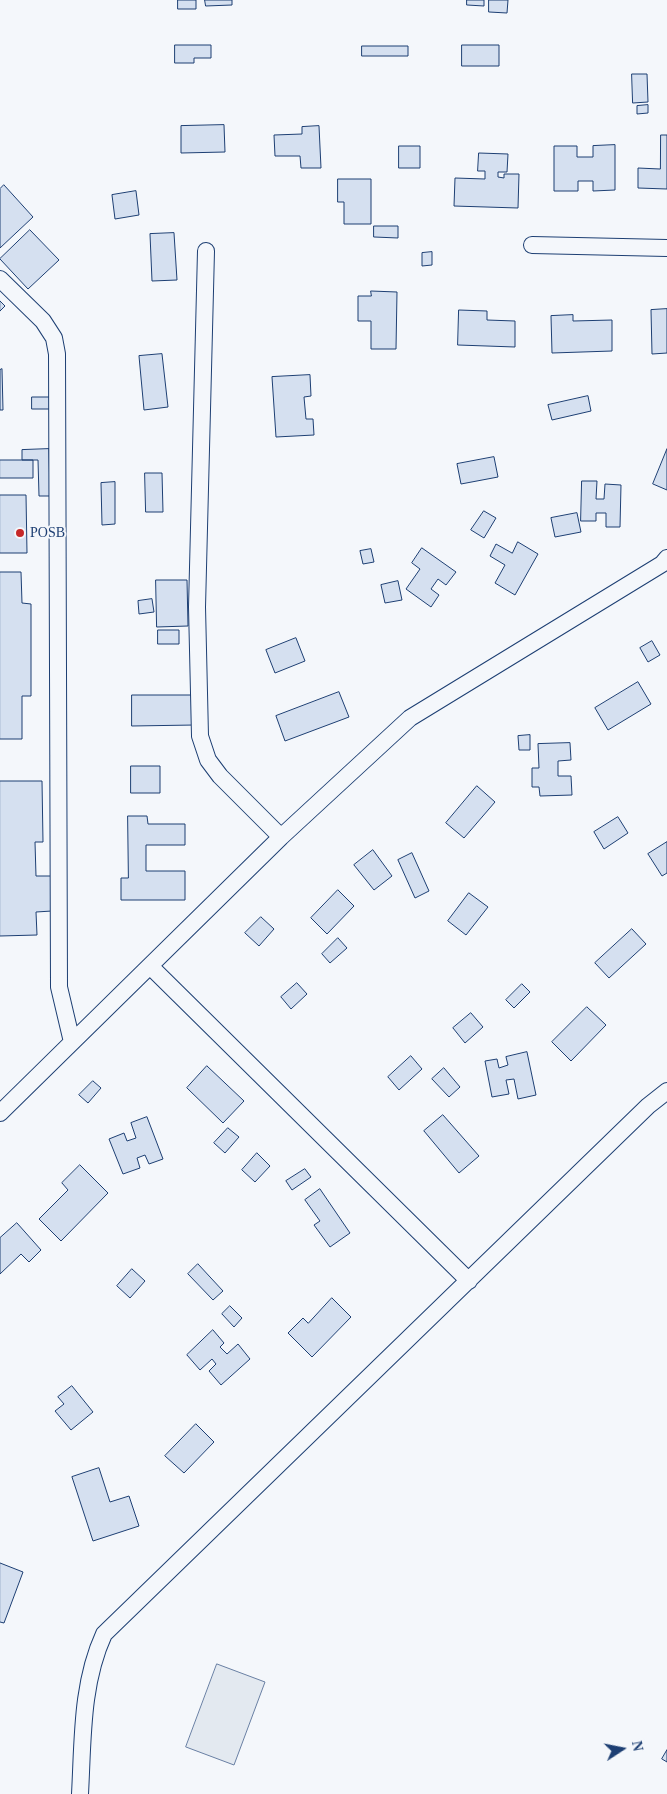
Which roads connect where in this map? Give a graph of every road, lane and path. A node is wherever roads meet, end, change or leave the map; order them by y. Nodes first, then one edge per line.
1 (532, 245) dead end
2 (667, 248) edge
3 (206, 251) dead end
4 (0, 280) edge
5 (667, 558) edge
6 (281, 837) junction
7 (150, 966) junction
8 (72, 1042) junction
9 (667, 1091) edge
10 (0, 1113) edge
11 (469, 1281) junction
12 (80, 1794) edge

1 - 2 street
3 - 6 street
4 - 8 street
5 - 6 street
6 - 7 street
7 - 8 street
7 - 11 street
8 - 10 street
9 - 11 street
11 - 12 street

